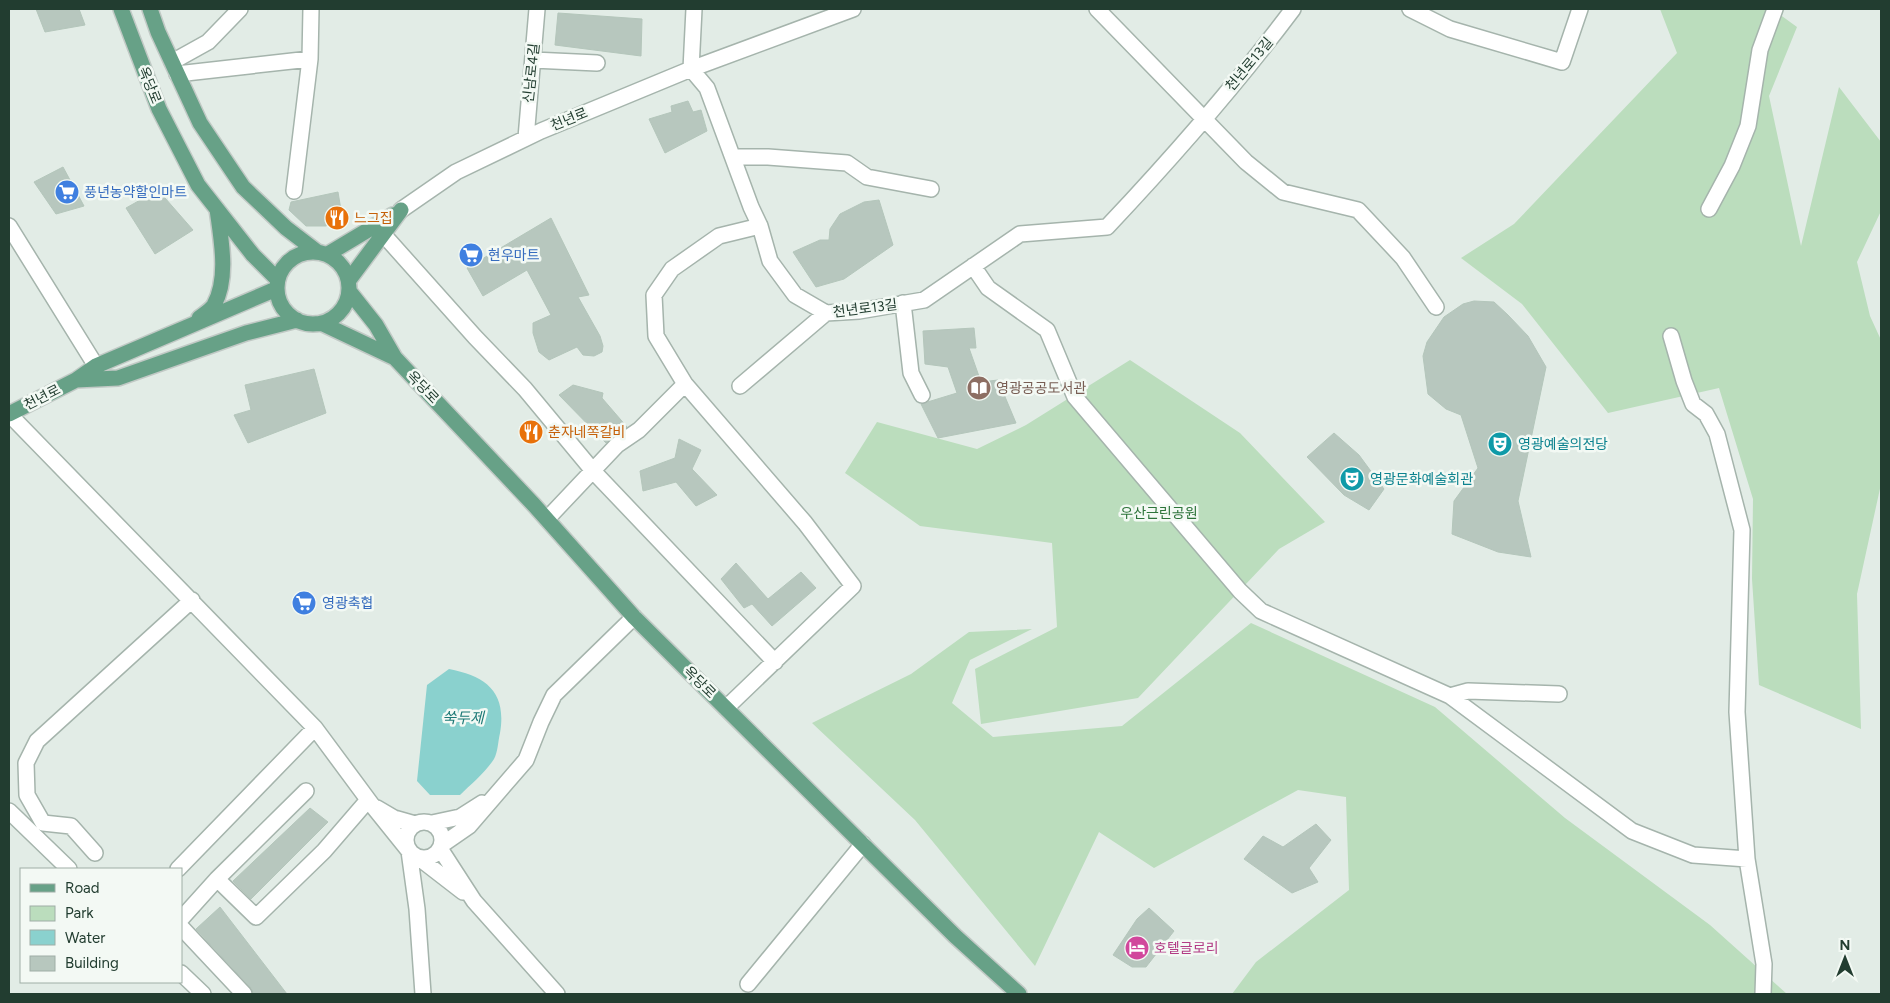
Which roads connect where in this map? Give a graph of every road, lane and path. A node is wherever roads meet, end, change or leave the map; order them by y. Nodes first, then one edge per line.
1 (121, 9) edge
2 (150, 9) edge
3 (240, 9) edge
4 (312, 9) edge
5 (538, 9) edge
6 (694, 9) edge
7 (853, 9) edge
8 (1097, 9) edge
9 (1293, 9) edge
10 (1410, 9) edge
11 (1580, 9) edge
12 (1775, 9) edge
13 (310, 59) junction
14 (533, 60) junction
15 (597, 63) dead end
16 (175, 68) junction
17 (691, 69) junction
18 (1203, 119) junction
19 (526, 138) junction
20 (733, 157) junction
21 (931, 188) dead end
22 (294, 192) dead end
23 (218, 209) junction
24 (1709, 209) dead end
25 (401, 210) junction
26 (9, 226) edge
27 (760, 226) junction
28 (383, 234) junction
29 (322, 253) junction
30 (973, 266) junction
31 (277, 284) junction
32 (349, 286) junction
33 (903, 303) junction
34 (1436, 307) dead end
35 (826, 313) junction
36 (297, 320) junction
37 (321, 323) junction
38 (188, 326) junction
39 (1671, 336) dead end
40 (395, 358) junction
41 (96, 366) junction
42 (76, 380) junction
43 (685, 384) junction
44 (740, 386) dead end
45 (922, 395) dead end
46 (9, 414) edge
47 (594, 472) junction
48 (547, 518) junction
49 (192, 600) junction
50 (634, 617) junction
51 (775, 662) junction
52 (1559, 694) dead end
53 (1450, 696) junction
54 (726, 708) junction
55 (315, 728) junction
56 (306, 790) dead end
57 (496, 794) junction
58 (370, 803) junction
59 (9, 811) edge
60 (414, 824) junction
61 (432, 824) junction
62 (863, 844) junction
63 (442, 847) junction
64 (95, 853) dead end
65 (414, 855) junction
66 (1748, 858) junction
67 (67, 868) edge
68 (179, 868) edge
69 (217, 879) junction
70 (474, 901) junction
71 (182, 918) edge
72 (182, 928) edge
73 (182, 974) edge
74 (748, 984) dead end
75 (203, 994) edge
76 (244, 994) edge
77 (423, 994) edge
78 (557, 994) edge
79 (1019, 994) edge
80 (1763, 994) edge

1 - 23 main road, 옥당로
2 - 16 main road, 옥당로
3 - 16 street, 옥당로
4 - 13 street
5 - 14 street, 신남로4길
6 - 17 street
7 - 17 street
8 - 18 street
9 - 18 street, 천년로13길
10 - 11 street
12 - 24 street
13 - 16 street
13 - 22 street
14 - 15 street
14 - 19 street, 신남로4길
16 - 29 main road, 옥당로
17 - 19 street, 천년로
17 - 20 street, 천년로13길
18 - 30 street, 천년로13길
18 - 34 street
19 - 25 street, 천년로
20 - 21 street
20 - 27 street, 천년로13길
23 - 31 main road, 옥당로
23 - 38 main road
25 - 28 main road
25 - 29 main road
26 - 41 street
27 - 35 street, 천년로13길
27 - 43 street
28 - 32 main road
28 - 47 street
29 - 31 main road
29 - 32 main road, 옥당로
30 - 33 street, 천년로13길
30 - 53 street
31 - 36 main road
31 - 38 main road
32 - 37 main road
32 - 40 main road, 옥당로
33 - 35 street, 천년로13길
33 - 45 street
35 - 44 street
36 - 37 main road
36 - 42 main road
37 - 40 main road
38 - 41 main road, 천년로
39 - 66 street
40 - 48 main road, 옥당로
41 - 42 main road, 천년로
42 - 46 main road, 천년로
43 - 47 street
43 - 51 street
46 - 49 street
47 - 48 street
47 - 51 street
48 - 50 main road, 옥당로
49 - 55 street
49 - 64 street
50 - 54 main road, 옥당로
50 - 57 street
51 - 54 street
52 - 53 street
53 - 66 street
54 - 62 main road, 옥당로
55 - 58 street
55 - 68 street
56 - 69 street
57 - 61 street
57 - 63 street
58 - 60 street
58 - 65 street
58 - 69 street
59 - 67 street
60 - 61 street
60 - 65 street
61 - 63 street
62 - 74 street
62 - 79 main road, 옥당로
63 - 65 street
63 - 70 street
65 - 70 street
65 - 77 street
66 - 80 street
69 - 71 street
70 - 78 street
72 - 76 street
73 - 75 street

